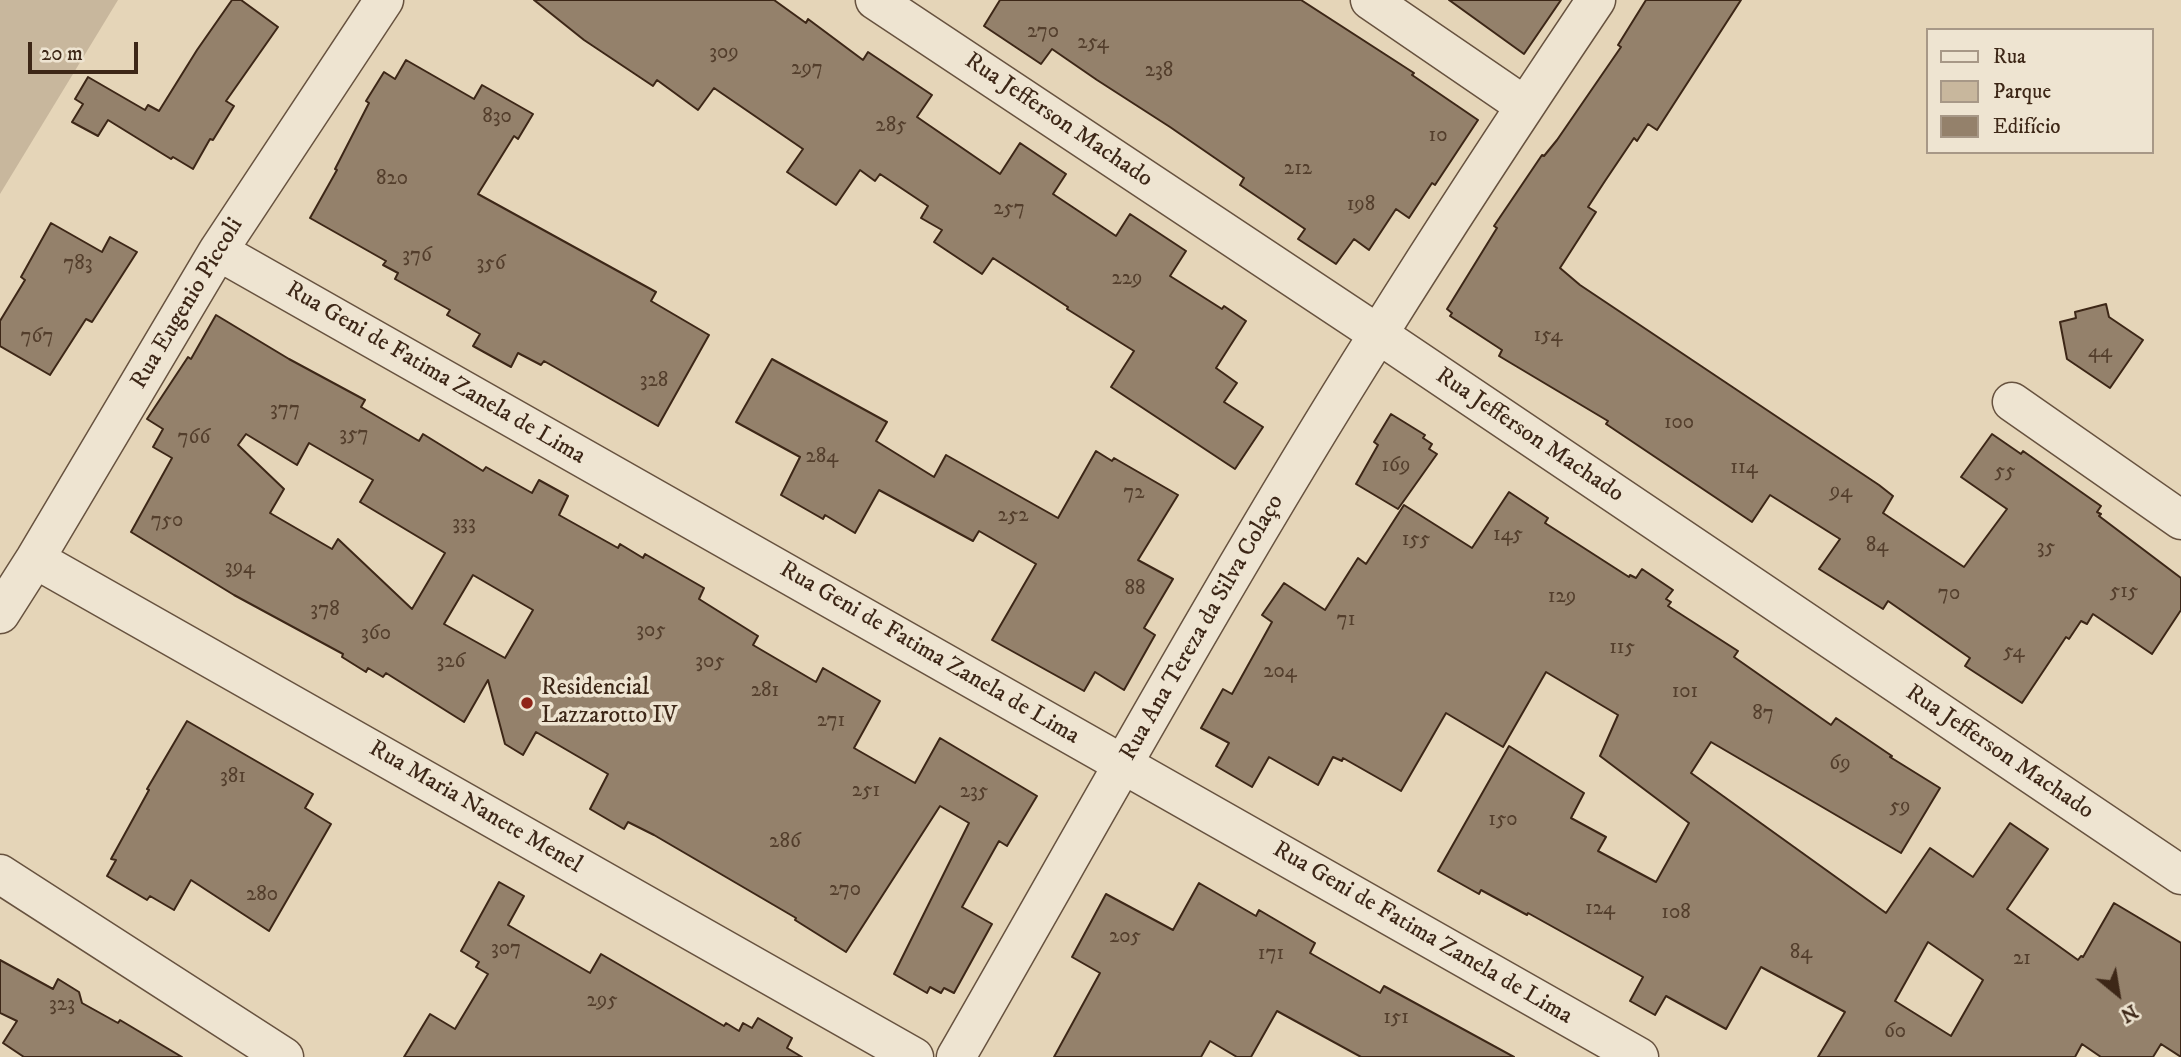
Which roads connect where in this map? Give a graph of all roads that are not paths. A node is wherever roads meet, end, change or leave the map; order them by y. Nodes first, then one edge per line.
1 (384, 0) edge
2 (875, 0) edge
3 (1370, 0) edge
4 (1596, 0) edge
5 (1525, 106) junction
6 (218, 251) junction
7 (1378, 334) junction
8 (2012, 402) dead end
9 (2181, 520) edge
10 (35, 559) junction
11 (0, 614) edge
12 (1123, 765) junction
13 (0, 874) edge
14 (2181, 875) edge
15 (284, 1057) edge
16 (914, 1057) edge
17 (956, 1057) edge
18 (1639, 1057) edge

1 - 6 street, Rua Eugenio Piccoli
2 - 7 street, Rua Jefferson Machado
3 - 5 street
4 - 5 street, Rua Ana Tereza da Silva Colaço
5 - 7 street, Rua Ana Tereza da Silva Colaço
6 - 10 street, Rua Eugenio Piccoli
6 - 12 street, Rua Geni de Fatima Zanela de Lima
7 - 12 street, Rua Ana Tereza da Silva Colaço
7 - 14 street, Rua Jefferson Machado
8 - 9 street
10 - 11 street, Rua Eugenio Piccoli
10 - 16 street, Rua Maria Nanete Menel
12 - 17 street, Rua Ana Tereza da Silva Colaço
12 - 18 street, Rua Geni de Fatima Zanela de Lima
13 - 15 street

